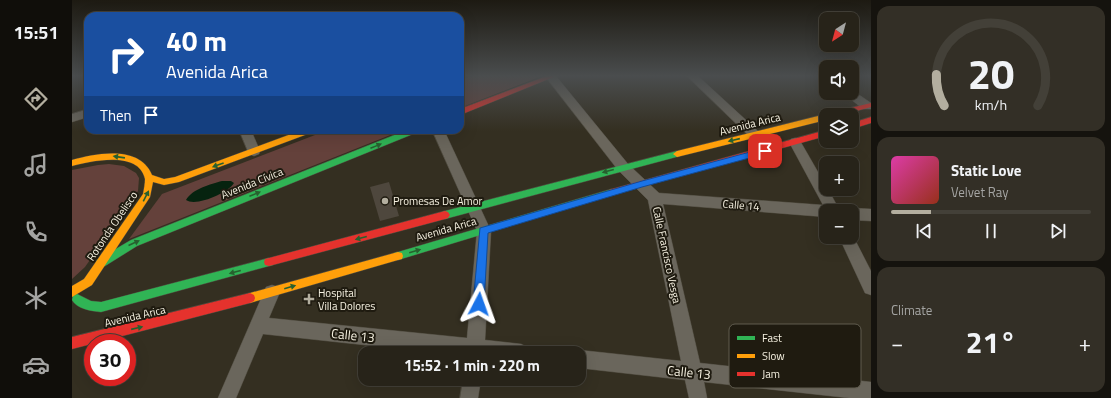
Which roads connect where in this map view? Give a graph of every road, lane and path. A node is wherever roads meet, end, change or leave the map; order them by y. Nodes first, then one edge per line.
1 (504, 95) edge
2 (566, 95) edge
3 (712, 95) edge
4 (859, 99) edge
5 (869, 105) edge
6 (858, 108) edge
7 (464, 110) edge
8 (84, 114) edge
9 (72, 118) edge
10 (819, 119) edge
11 (871, 120) edge
12 (859, 124) edge
13 (247, 134) edge
14 (299, 134) edge
15 (405, 134) edge
16 (440, 134) edge
17 (755, 135) junction
18 (819, 135) edge
19 (795, 142) junction
20 (254, 151) junction
21 (72, 163) edge
22 (623, 167) junction
23 (149, 178) junction
24 (642, 184) junction
25 (655, 198) junction
26 (829, 204) edge
27 (473, 208) junction
28 (819, 211) edge
29 (859, 214) edge
30 (871, 215) edge
31 (484, 230) junction
32 (849, 244) edge
33 (101, 263) junction
34 (871, 288) edge
35 (272, 292) junction
36 (75, 295) edge
37 (72, 307) edge
38 (258, 325) junction
39 (72, 343) edge
40 (440, 346) edge
41 (475, 346) edge
42 (586, 361) edge
43 (693, 372) junction
44 (729, 376) edge
45 (471, 386) edge
46 (851, 388) edge
47 (871, 390) edge
48 (227, 398) edge
49 (469, 398) edge
50 (698, 398) edge

1 - 7 street
2 - 22 street, Calle Francisco Vesga
3 - 17 street
4 - 5 street
5 - 6 street
8 - 9 street
10 - 17 street, Avenida Arica
11 - 12 street
13 - 20 street
14 - 20 street
33 -> 15 street, Avenida Cívica
16 - 27 street
17 -> 22 street, Avenida Arica
18 - 19 street, Avenida Arica
19 - 24 street, Avenida Arica
19 - 26 street
20 -> 23 street
23 -> 21 street
22 - 24 street, Calle Francisco Vesga
22 -> 27 street, Avenida Arica
33 -> 23 street, Rotonda Obelisco
24 - 25 street, Calle Francisco Vesga
24 - 31 street, Avenida Arica
25 - 28 street, Calle 14
25 - 43 street, Calle Francisco Vesga
27 - 31 street
27 -> 36 street, Avenida Arica
29 - 30 street
35 -> 31 street, Avenida Arica
31 - 41 street
32 - 34 street
33 - 36 street, Rotonda Obelisco
35 - 38 street
39 -> 35 street, Avenida Arica
36 - 37 street
38 - 40 street, Calle 13
38 - 48 street
42 - 43 street, Calle 13
43 - 44 street, Calle 13
43 - 50 street, Calle Francisco Vesga
45 - 49 street
46 - 47 street, Calle 13

